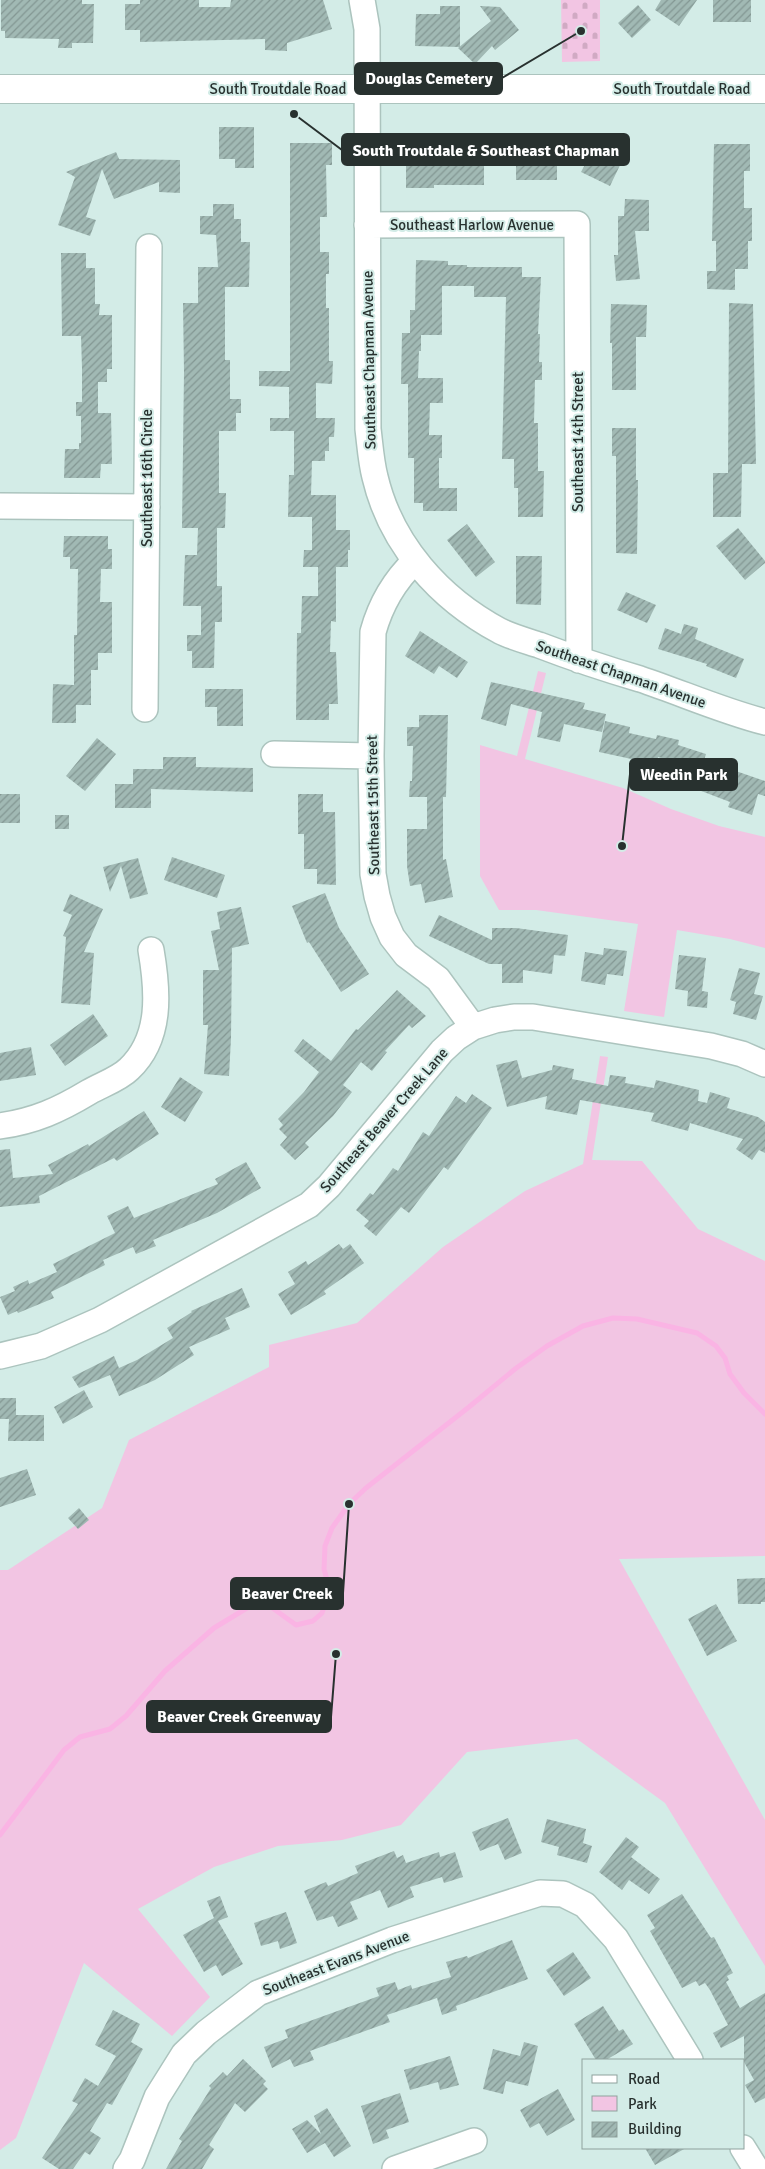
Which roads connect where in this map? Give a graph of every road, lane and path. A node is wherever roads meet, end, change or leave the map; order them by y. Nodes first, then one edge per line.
1 (362, 0) edge
2 (0, 89) edge
3 (366, 89) junction
4 (765, 89) edge
5 (577, 224) joint
6 (367, 225) junction
7 (149, 247) dead end
8 (0, 506) edge
9 (147, 507) junction
10 (416, 561) junction
11 (578, 660) junction
12 (145, 709) dead end
13 (765, 722) edge
14 (274, 754) dead end
15 (371, 756) junction
16 (151, 950) dead end
17 (473, 1027) junction
18 (765, 1064) edge
19 (0, 1126) edge
20 (0, 1356) edge
21 (689, 2059) edge
22 (474, 2141) dead end
23 (744, 2149) edge
24 (126, 2169) edge
25 (395, 2169) edge
26 (756, 2169) edge

1 - 3 street, Southeast Chapman Avenue
2 - 3 main road, South Troutdale Road
3 - 4 main road, South Troutdale Road
3 - 6 street, Southeast Chapman Avenue
5 - 6 street, Southeast Harlow Avenue
5 - 11 street, Southeast 14th Street
6 - 10 street, Southeast Chapman Avenue
7 - 9 street, Southeast 16th Circle
8 - 9 street
9 - 12 street, Southeast 16th Circle
10 - 11 street, Southeast Chapman Avenue
10 - 15 street, Southeast 15th Street
11 - 13 street, Southeast Chapman Avenue
14 - 15 street
15 - 17 street, Southeast 15th Street
16 - 19 street
17 - 18 street, Southeast Beaver Creek Lane
17 - 20 street, Southeast Beaver Creek Lane
21 - 24 street, Southeast Evans Avenue
22 - 25 street
23 - 26 street

